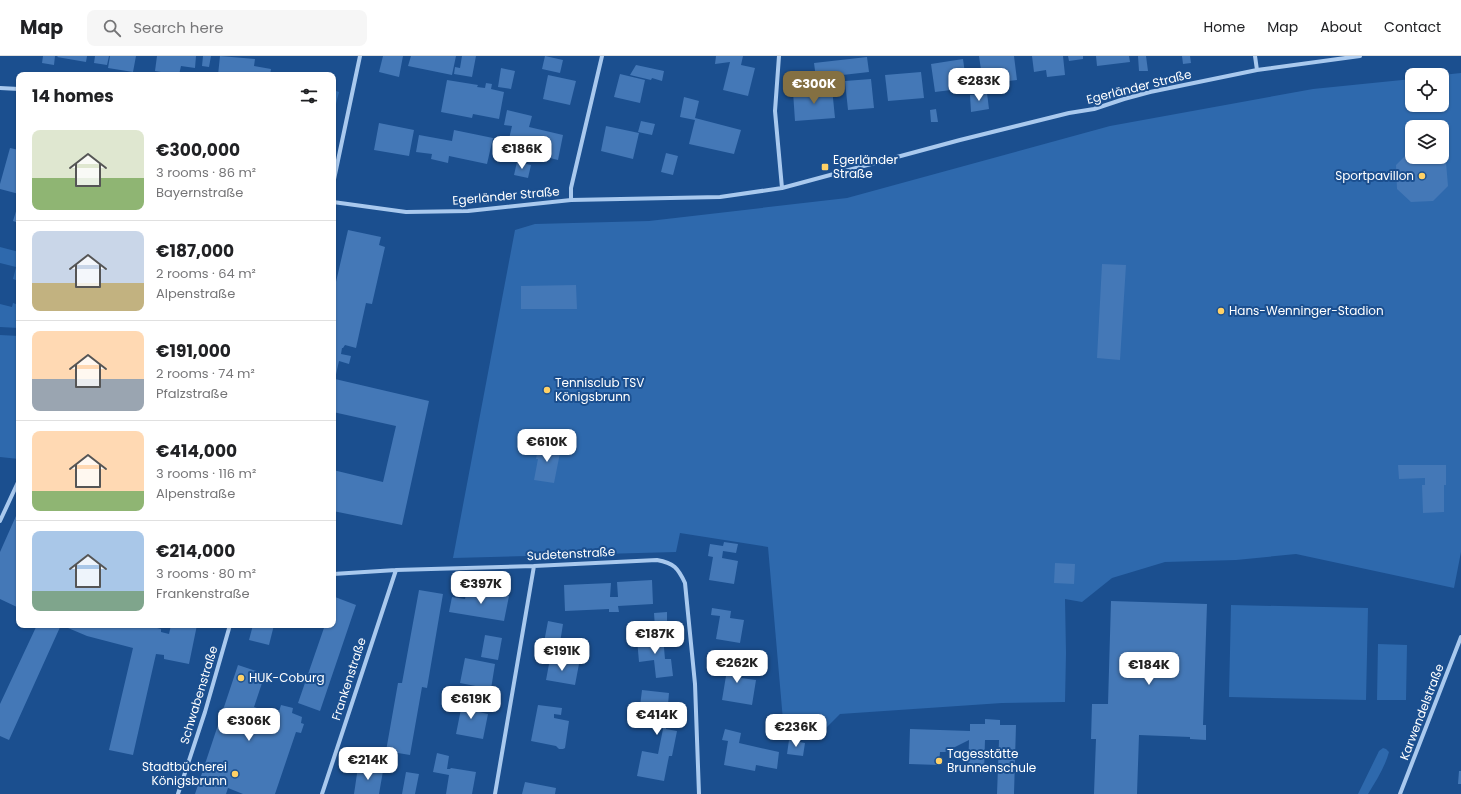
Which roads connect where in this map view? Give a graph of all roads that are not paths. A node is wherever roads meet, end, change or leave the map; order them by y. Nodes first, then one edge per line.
1 (360, 56) edge
2 (602, 56) edge
3 (779, 56) edge
4 (1255, 56) edge
5 (1360, 56) edge
6 (1257, 70) junction
7 (0, 88) edge
8 (16, 89) edge
9 (336, 170) edge
10 (782, 188) junction
11 (571, 200) junction
12 (336, 202) edge
13 (16, 486) edge
14 (0, 521) edge
15 (534, 566) junction
16 (396, 570) junction
17 (336, 574) edge
18 (229, 628) edge
19 (1461, 637) edge
20 (178, 794) edge
21 (322, 794) edge
22 (495, 794) edge
23 (699, 794) edge
24 (1400, 794) edge

1 - 9 street
2 - 11 street
3 - 10 street
4 - 6 street
5 - 6 street, Egerländer Straße
6 - 10 street, Egerländer Straße
7 - 8 street
10 - 11 street, Egerländer Straße
11 - 12 street, Egerländer Straße
13 - 14 street
15 - 16 street, Sudetenstraße
15 - 22 street
15 - 23 street, Sudetenstraße
16 - 17 street, Sudetenstraße
16 - 21 street, Frankenstraße
18 - 20 street, Schwabenstraße
19 - 24 street, Karwendelstraße

